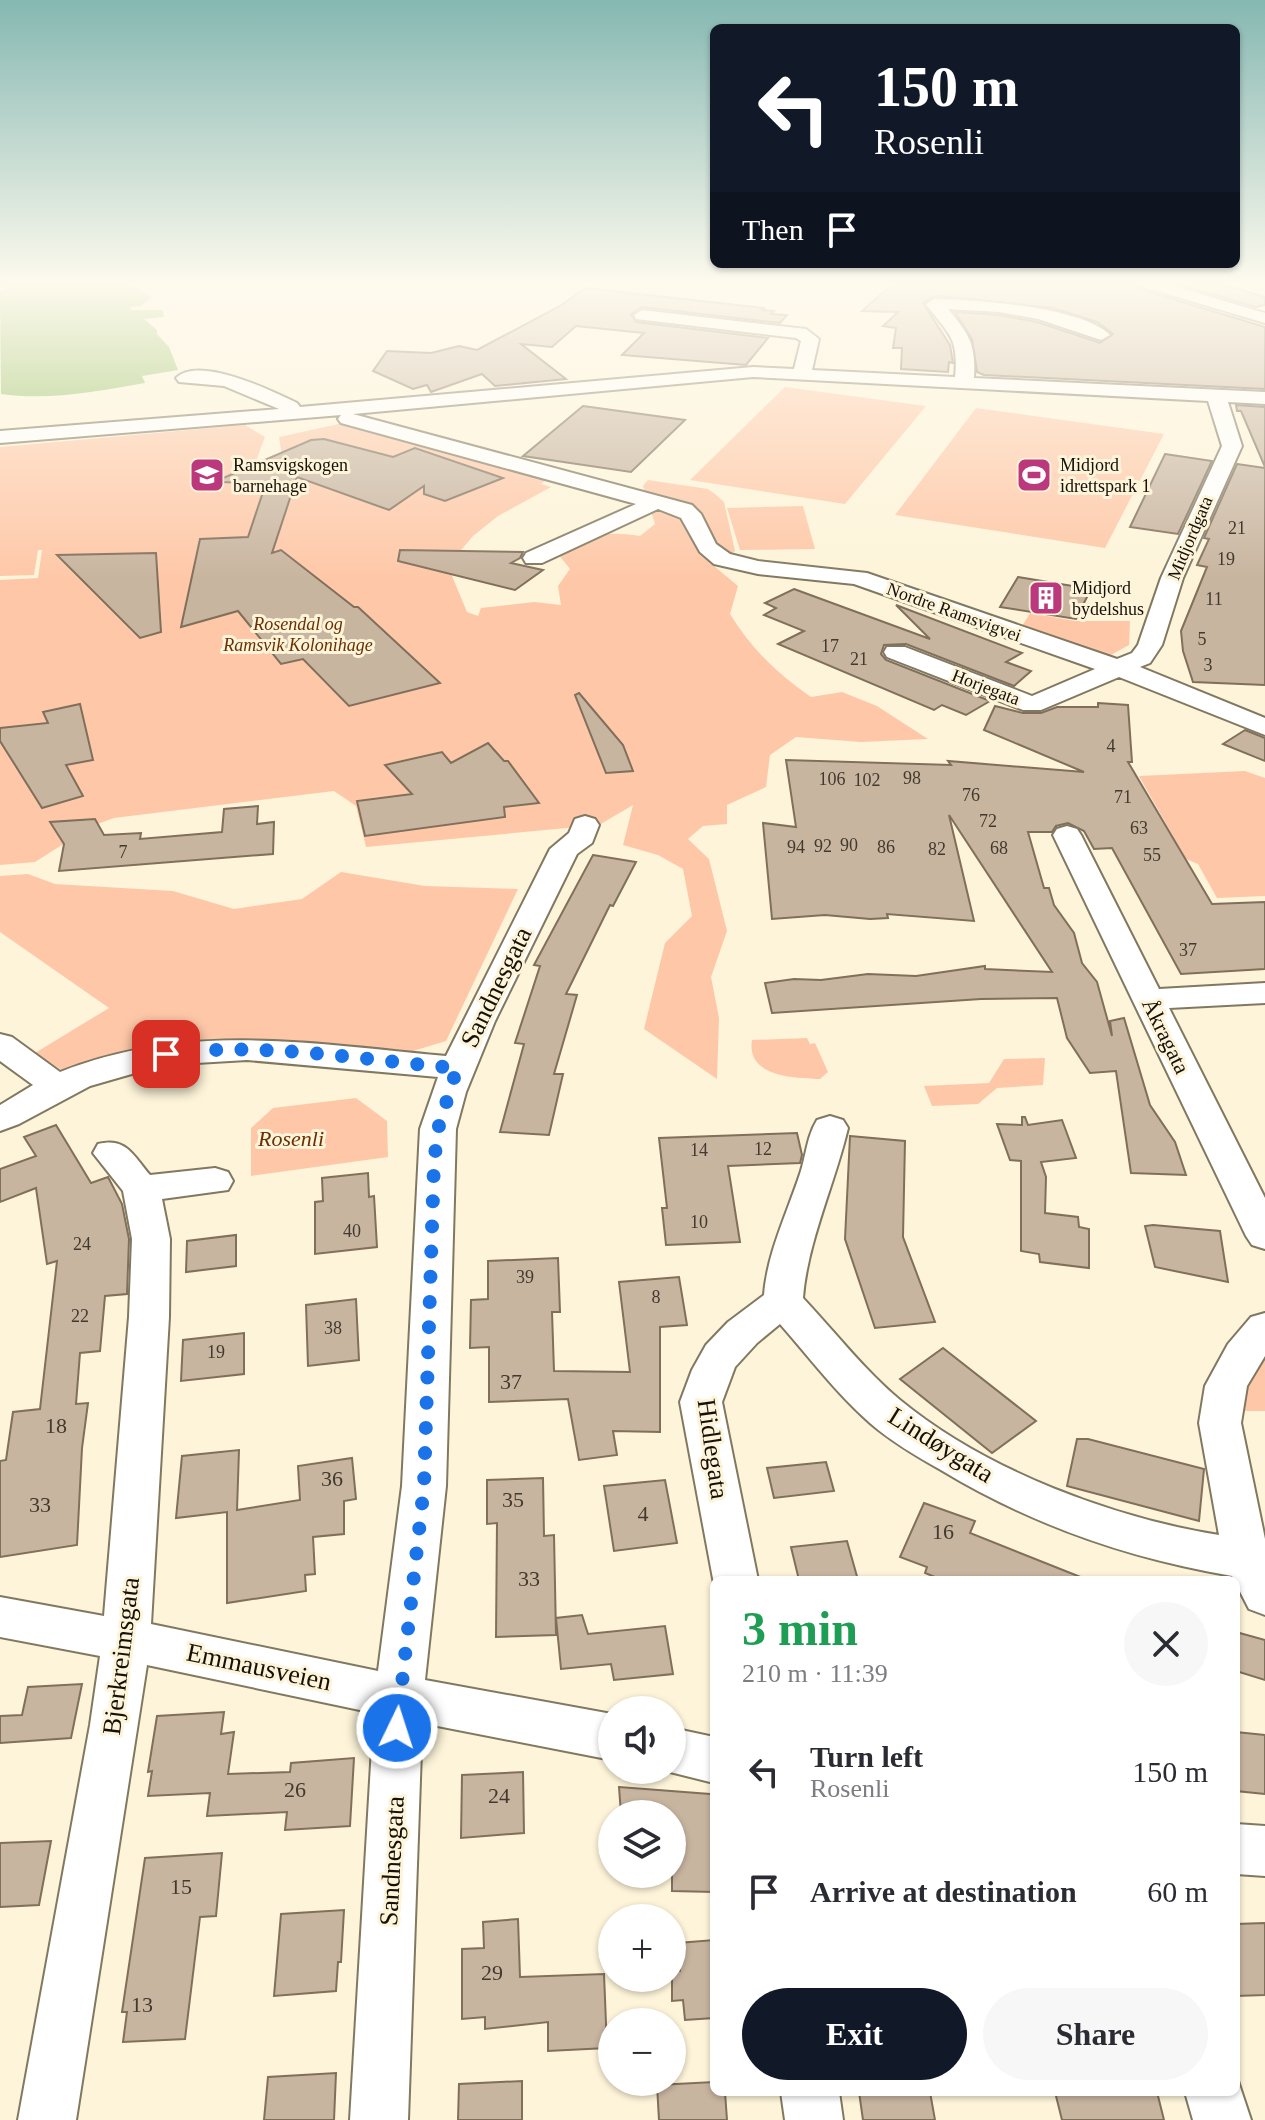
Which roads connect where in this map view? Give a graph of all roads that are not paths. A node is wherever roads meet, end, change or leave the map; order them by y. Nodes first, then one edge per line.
1 (230, 381) edge
2 (662, 381) edge
3 (945, 381) edge
4 (964, 382) joint
5 (1216, 395) junction
6 (1265, 398) edge
7 (291, 413) junction
8 (326, 414) junction
9 (269, 416) junction
10 (0, 437) edge
11 (657, 502) junction
12 (534, 558) dead end
13 (896, 652) dead end
14 (1120, 670) junction
15 (1265, 727) edge
16 (585, 825) dead end
17 (1067, 835) dead end
18 (1265, 993) edge
19 (1147, 999) junction
20 (0, 1044) edge
21 (457, 1068) junction
22 (57, 1087) junction
23 (0, 1119) edge
24 (830, 1128) dead end
25 (215, 1181) dead end
26 (1265, 1236) edge
27 (783, 1302) junction
28 (1265, 1328) edge
29 (1259, 1570) edge
30 (734, 1576) edge
31 (0, 1617) edge
32 (126, 1639) junction
33 (399, 1697) junction
34 (598, 1734) edge
35 (686, 1754) edge
36 (710, 1759) edge
37 (1240, 1849) edge
38 (1265, 1851) edge
39 (811, 2096) edge
40 (1215, 2096) edge
41 (47, 2120) edge
42 (379, 2120) edge
43 (814, 2120) edge
44 (1222, 2120) edge

1 - 7 street
2 - 8 street
3 - 4 street
4 - 5 street
5 - 6 street
5 - 14 street, Midjordgata
7 - 8 street
7 - 9 street
8 - 9 street
8 - 11 street, Nordre Ramsvigvei
9 - 10 street
11 - 12 street
11 - 14 street, Nordre Ramsvigvei
13 - 14 street, Horjegata
14 - 15 street, Nordre Ramsvigvei
16 - 21 street, Sandnesgata
17 - 19 street, Åkragata
18 - 19 street
19 - 26 street, Åkragata
20 - 22 street
21 - 22 street
21 - 33 street, Sandnesgata
22 - 23 street
24 - 27 street
25 - 32 street, Bjerkreimsgata
27 - 29 street, Lindøygata
27 - 30 street, Hidlegata
28 - 29 street
31 - 32 street, Emmausveien
32 - 33 street, Emmausveien
32 - 41 street, Bjerkreimsgata
33 - 34 street, Emmausveien
33 - 42 street, Sandnesgata
35 - 36 street
37 - 38 street
39 - 43 street
40 - 44 street

